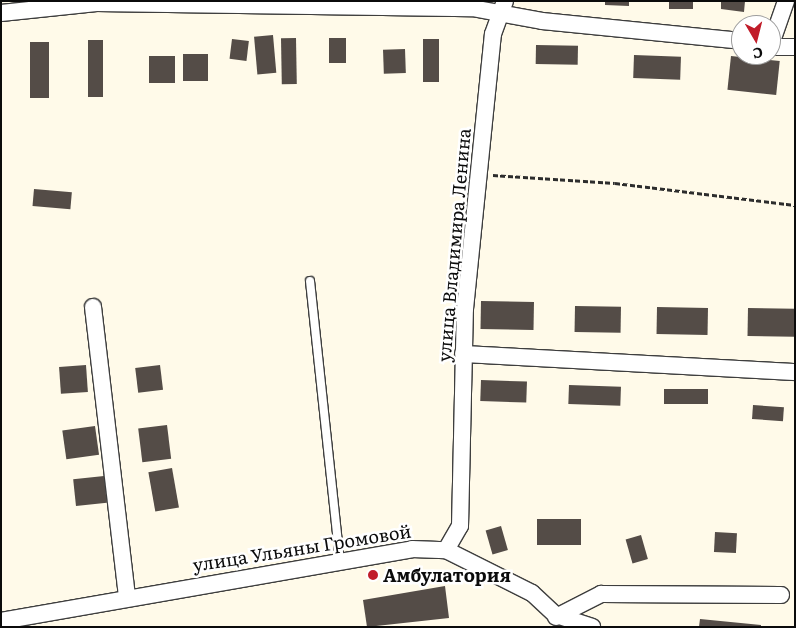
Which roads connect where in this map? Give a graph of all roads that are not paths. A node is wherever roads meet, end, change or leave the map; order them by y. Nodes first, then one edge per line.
1 (786, 1) edge
2 (502, 7) edge
3 (1, 13) edge
4 (781, 16) edge
5 (731, 40) edge
6 (781, 46) edge
7 (795, 47) edge
8 (310, 281) dead end
9 (93, 307) dead end
10 (464, 354) junction
11 (795, 372) edge
12 (446, 550) junction
13 (340, 563) junction
14 (782, 595) dead end
15 (127, 597) junction
16 (1, 621) edge
17 (557, 621) edge
18 (592, 627) edge

1 - 4 street
2 - 3 street
2 - 5 street
2 - 10 street, улица Владимира Ленина
6 - 7 street
8 - 13 lane
9 - 15 street
10 - 11 street
10 - 12 street, улица Владимира Ленина
12 - 13 street, улица Ульяны Громовой
12 - 17 street, улица Ульяны Громовой
13 - 15 street, улица Ульяны Громовой
14 - 17 street
15 - 16 street, улица Ульяны Громовой
17 - 18 street, улица Ульяны Громовой

